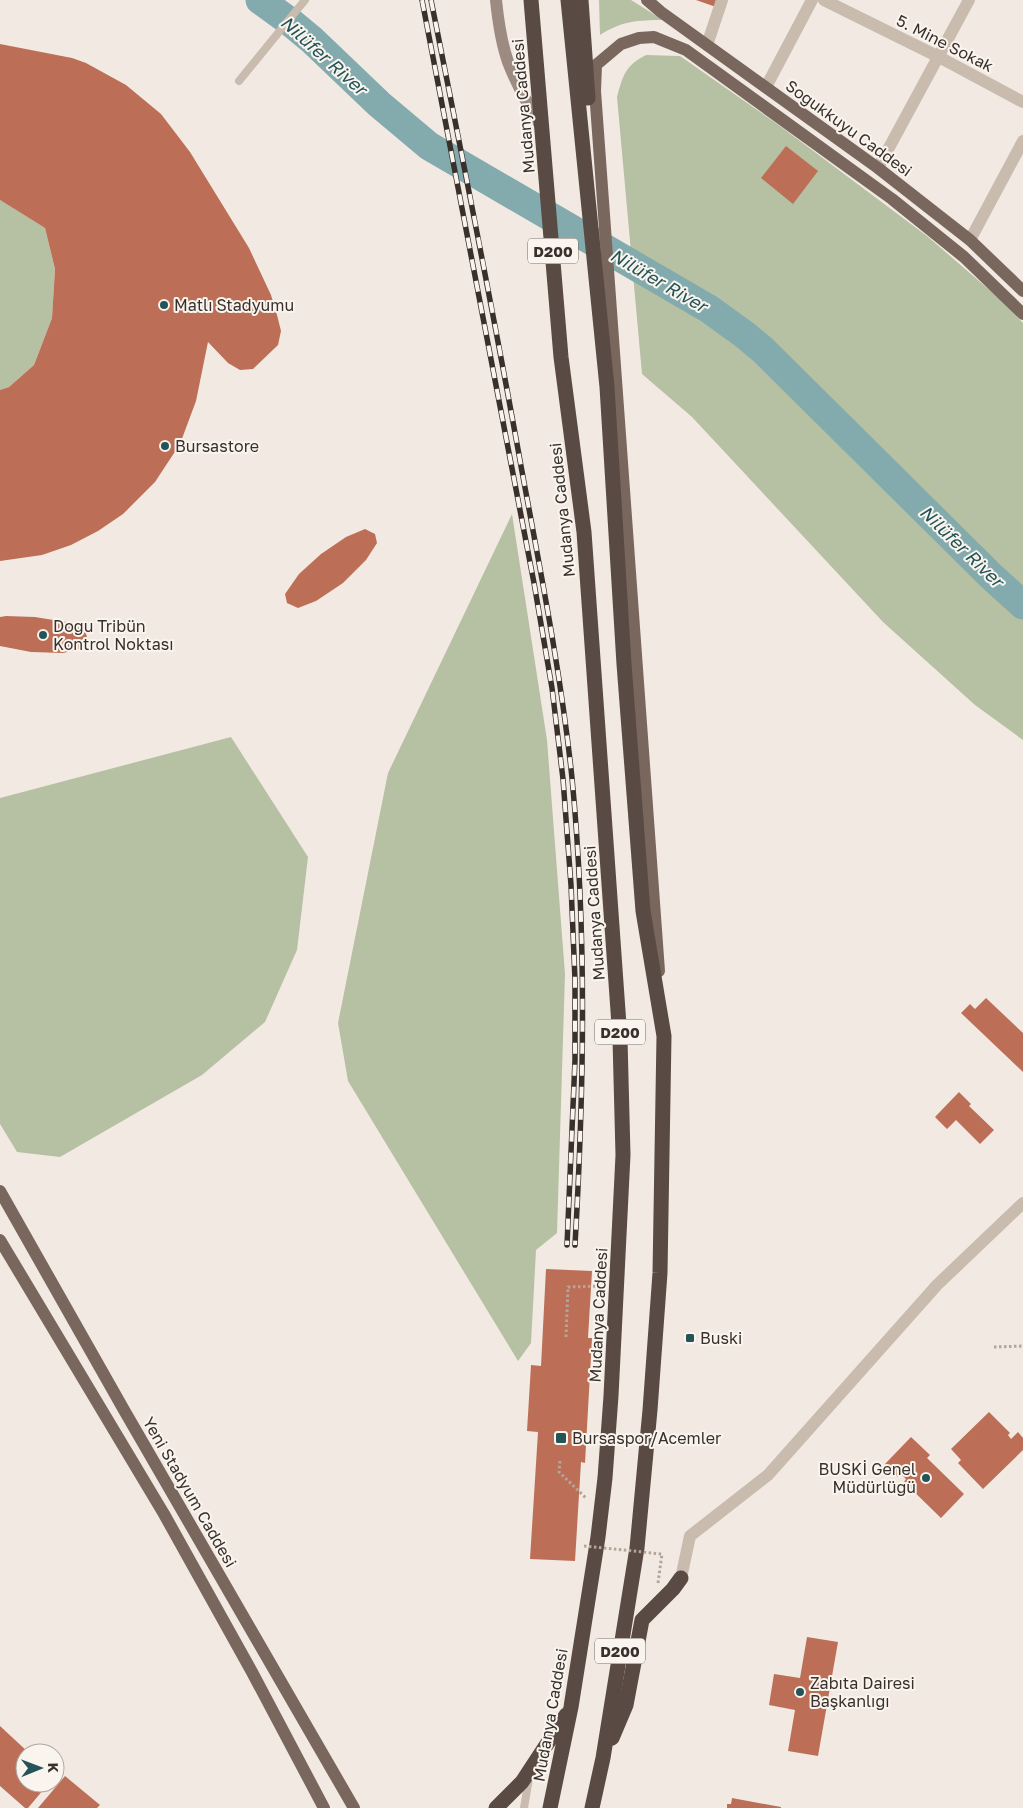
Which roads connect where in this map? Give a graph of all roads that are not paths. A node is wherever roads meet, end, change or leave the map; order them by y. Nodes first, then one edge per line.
1 (305, 0) edge
2 (496, 0) edge
3 (568, 0) edge
4 (582, 0) edge
5 (647, 0) edge
6 (722, 0) edge
7 (812, 0) edge
8 (824, 0) edge
9 (969, 0) edge
10 (532, 4) edge
11 (707, 45) junction
12 (939, 57) junction
13 (239, 81) dead end
14 (766, 87) junction
15 (1023, 102) edge
16 (543, 129) junction
17 (1023, 141) edge
18 (589, 158) junction
19 (878, 168) junction
20 (970, 240) junction
21 (1023, 291) edge
22 (1023, 314) edge
23 (611, 387) junction
24 (0, 1191) edge
25 (1023, 1203) edge
26 (0, 1240) edge
27 (681, 1578) joint
28 (570, 1707) junction
29 (603, 1756) junction
30 (531, 1768) junction
31 (324, 1808) edge
32 (354, 1808) edge
33 (496, 1808) edge
34 (524, 1808) edge
35 (550, 1808) edge
36 (592, 1808) edge
37 (598, 1808) edge

1 - 13 lane
2 - 16 main road
3 - 18 highway, D200
4 - 18 highway
5 - 11 main road, Soğukkuyu Caddesi
6 - 11 street
7 - 14 street
8 - 12 street, 5. Mine Sokak
9 - 12 street
10 - 16 highway, Mudanya Caddesi / D200
11 - 14 main road, Soğukkuyu Caddesi
12 - 15 street, 5. Mine Sokak
12 - 19 street
14 - 19 main road, Soğukkuyu Caddesi
16 - 28 highway, Mudanya Caddesi / D200
17 - 20 street
18 - 23 highway, D200
19 - 20 main road, Soğukkuyu Caddesi
20 - 21 main road, Soğukkuyu Caddesi
22 - 23 main road, Soğukkuyu Caddesi
23 - 29 highway, D200
24 - 32 main road, Yeni Stadyum Caddesi
25 - 27 street
26 - 31 main road, Yeni Stadyum Caddesi
27 - 29 highway
28 - 30 highway
28 - 35 highway, Mudanya Caddesi / D200
29 - 36 highway, D200
29 - 37 highway
30 - 33 highway
30 - 34 lane

